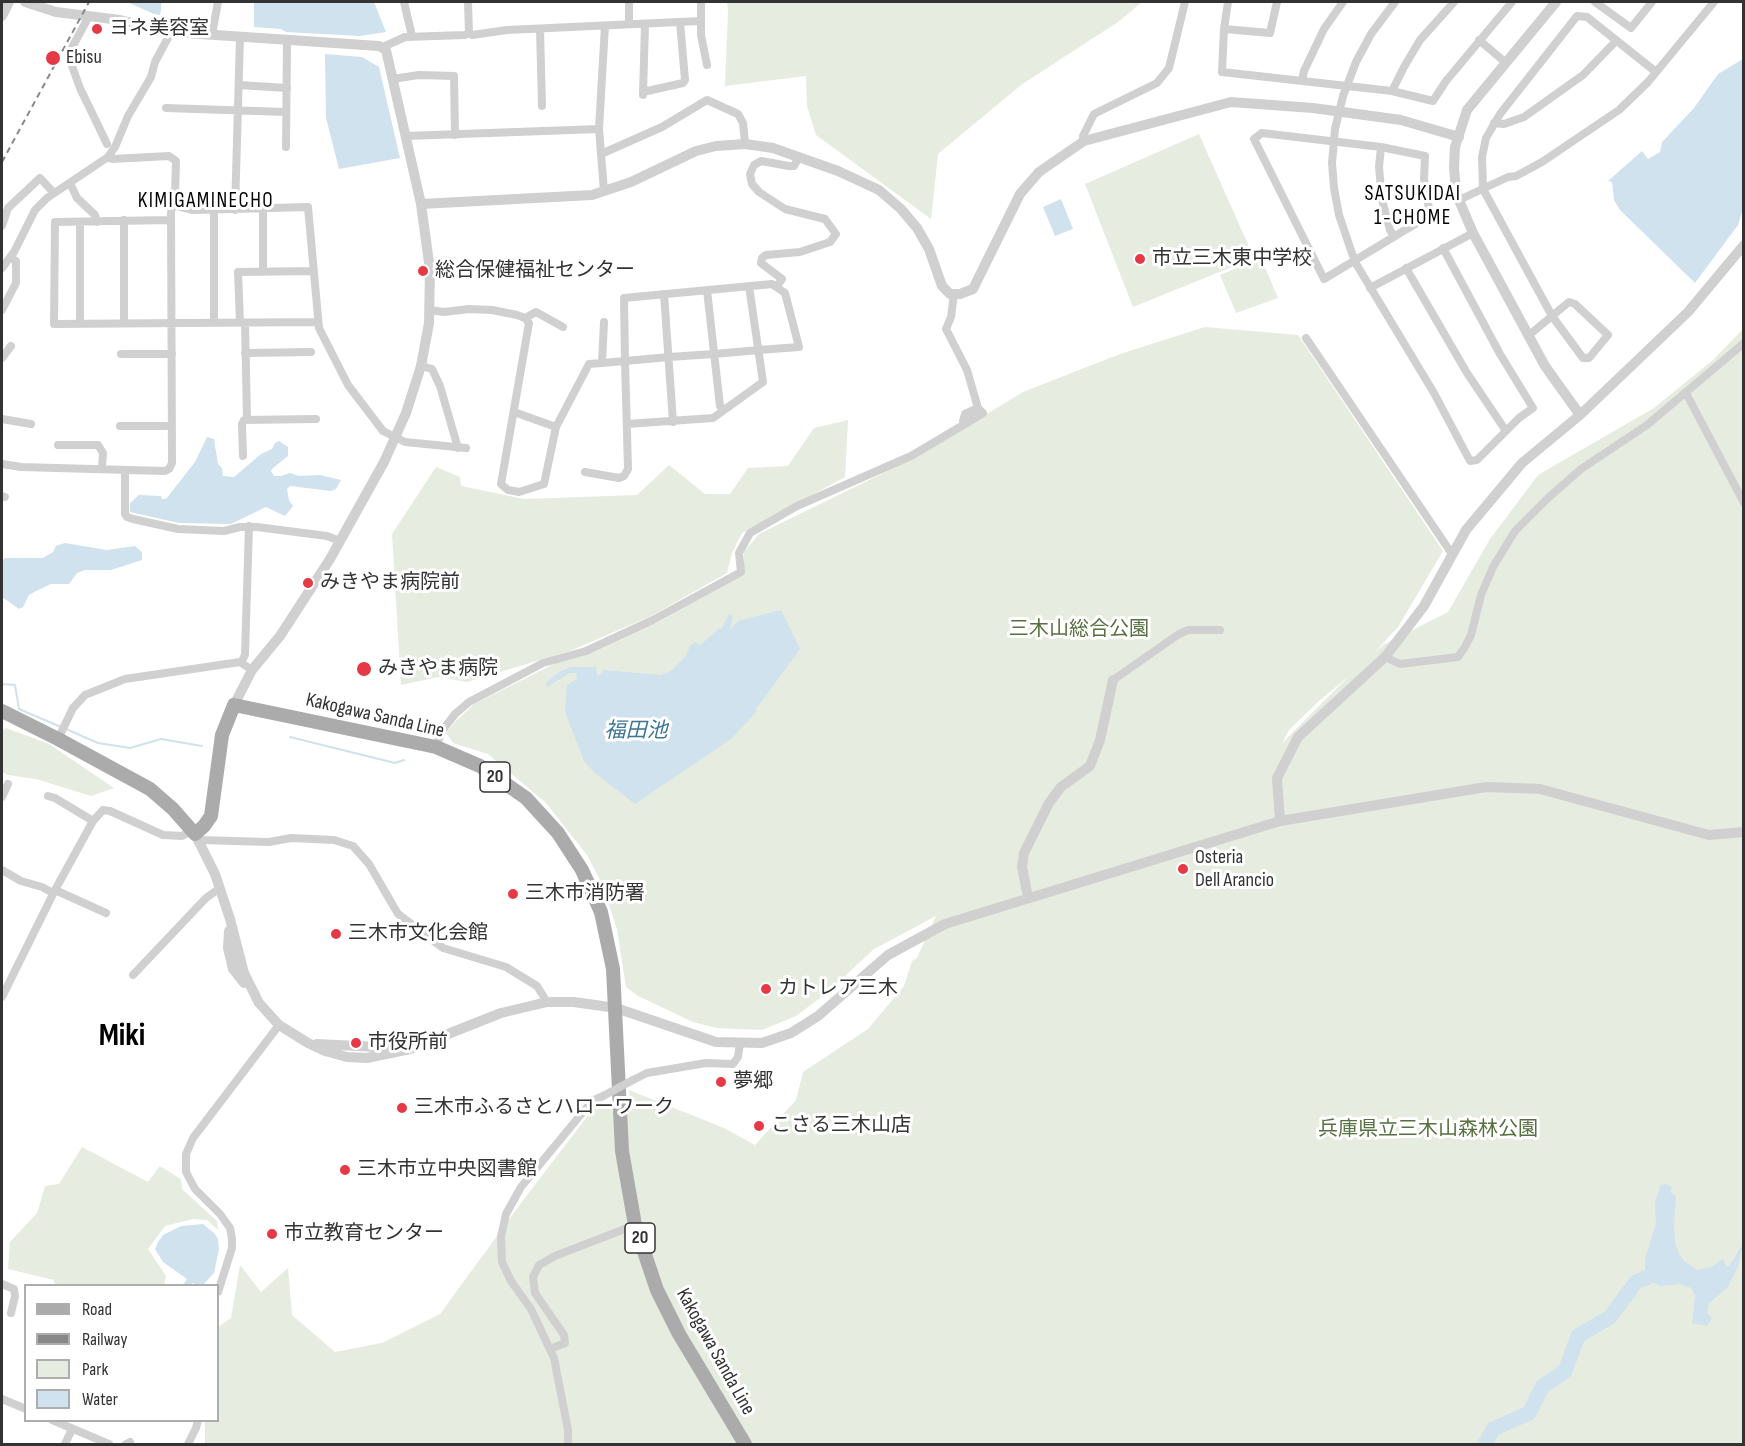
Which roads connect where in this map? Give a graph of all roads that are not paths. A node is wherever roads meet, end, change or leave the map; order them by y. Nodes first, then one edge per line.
1 (9, 2) edge
2 (25, 2) edge
3 (218, 2) edge
4 (404, 2) edge
5 (468, 2) edge
6 (629, 2) edge
7 (701, 2) edge
8 (1185, 2) edge
9 (1228, 2) edge
10 (1277, 2) edge
11 (1343, 2) edge
12 (1395, 2) edge
13 (1454, 2) edge
14 (1512, 2) edge
15 (1556, 2) edge
16 (1597, 2) edge
17 (1653, 2) edge
18 (1714, 2) edge
19 (2, 16) edge
20 (89, 16) junction
21 (700, 21) junction
22 (680, 22) junction
23 (629, 24) junction
24 (645, 24) junction
25 (605, 26) junction
26 (540, 29) junction
27 (1224, 29) junction
28 (171, 32) junction
29 (469, 33) junction
30 (212, 34) junction
31 (412, 36) junction
32 (240, 37) junction
33 (1479, 40) junction
34 (287, 41) junction
35 (1616, 41) junction
36 (383, 47) junction
37 (1505, 62) junction
38 (707, 65) dead end
39 (1656, 72) junction
40 (392, 79) junction
41 (1302, 81) junction
42 (239, 85) junction
43 (1347, 86) junction
44 (287, 88) junction
45 (1392, 91) junction
46 (542, 106) dead end
47 (165, 108) dead end
48 (238, 110) junction
49 (286, 112) junction
50 (1338, 112) junction
51 (1494, 123) junction
52 (599, 129) junction
53 (455, 135) junction
54 (406, 136) junction
55 (1459, 136) junction
56 (1084, 141) junction
57 (1334, 141) junction
58 (107, 144) dead end
59 (745, 144) junction
60 (285, 147) dead end
61 (1382, 147) junction
62 (601, 154) junction
63 (108, 157) junction
64 (799, 157) junction
65 (70, 183) junction
66 (1483, 189) junction
67 (604, 191) junction
68 (54, 194) junction
69 (1459, 200) junction
70 (422, 204) junction
71 (172, 205) junction
72 (263, 209) junction
73 (214, 210) junction
74 (235, 210) junction
75 (124, 220) junction
76 (171, 220) junction
77 (81, 222) junction
78 (97, 222) junction
79 (2, 226) edge
80 (1473, 233) junction
81 (1394, 236) junction
82 (1743, 245) edge
83 (1443, 248) junction
84 (10, 257) junction
85 (1355, 262) junction
86 (2, 268) edge
87 (1406, 268) junction
88 (313, 271) junction
89 (263, 272) junction
90 (749, 286) junction
91 (777, 286) junction
92 (1370, 288) junction
93 (706, 290) junction
94 (664, 294) junction
95 (954, 294) junction
96 (2, 310) edge
97 (430, 310) junction
98 (1552, 316) junction
99 (525, 318) junction
100 (242, 322) junction
101 (318, 322) junction
102 (604, 322) dead end
103 (124, 323) junction
104 (171, 323) junction
105 (214, 323) junction
106 (80, 324) junction
107 (563, 327) dead end
108 (1528, 336) junction
109 (1306, 338) dead end
110 (1743, 343) edge
111 (11, 346) dead end
112 (759, 350) junction
113 (245, 352) junction
114 (311, 352) dead end
115 (121, 354) dead end
116 (172, 354) junction
117 (714, 354) junction
118 (669, 357) junction
119 (2, 358) edge
120 (626, 361) junction
121 (602, 363) junction
122 (421, 366) junction
123 (1686, 393) junction
124 (724, 410) junction
125 (514, 412) junction
126 (1580, 415) junction
127 (2, 419) edge
128 (247, 419) junction
129 (316, 419) dead end
130 (673, 422) junction
131 (31, 424) dead end
132 (627, 424) junction
133 (120, 426) dead end
134 (172, 426) junction
135 (556, 427) junction
136 (1506, 431) junction
137 (395, 438) junction
138 (58, 445) dead end
139 (243, 456) dead end
140 (2, 464) edge
141 (102, 469) junction
142 (125, 470) junction
143 (585, 472) dead end
144 (1743, 503) edge
145 (249, 526) junction
146 (340, 541) junction
147 (1452, 554) junction
148 (1220, 630) dead end
149 (1385, 657) junction
150 (241, 663) junction
151 (252, 670) junction
152 (1113, 680) joint
153 (234, 705) junction
154 (2, 711) edge
155 (58, 739) junction
156 (436, 747) junction
157 (8, 784) dead end
158 (2, 796) edge
159 (48, 796) dead end
160 (93, 821) junction
161 (1280, 821) junction
162 (1743, 832) edge
163 (196, 834) junction
164 (2, 870) edge
165 (220, 888) junction
166 (54, 892) junction
167 (1028, 897) junction
168 (106, 913) dead end
169 (133, 975) dead end
170 (2, 997) edge
171 (547, 1002) junction
172 (616, 1008) junction
173 (279, 1025) junction
174 (740, 1043) junction
175 (635, 1226) junction
176 (2, 1284) edge
177 (219, 1289) edge
178 (11, 1313) dead end
179 (550, 1349) junction
180 (2, 1399) edge
181 (24, 1408) edge
182 (56, 1422) edge
183 (198, 1422) edge
184 (72, 1429) junction
185 (65, 1444) edge
186 (109, 1444) edge
187 (188, 1444) edge
188 (568, 1444) edge
189 (745, 1444) edge

1 - 19 street
2 - 20 street
3 - 30 street
4 - 31 street
5 - 29 street
6 - 23 street
7 - 21 street
8 - 56 street
9 - 27 street
10 - 27 street
11 - 41 street
12 - 43 street
13 - 45 street
14 - 33 street
15 - 37 street
16 - 17 street
18 - 39 street
20 - 28 street
20 - 58 street
21 - 22 street
21 - 38 street
22 - 24 street
22 - 24 street
23 - 24 street
23 - 25 street
25 - 26 street
25 - 52 street
26 - 29 street
26 - 46 street
27 - 41 street
28 - 30 street
28 - 63 street
29 - 31 street
30 - 32 street
31 - 36 street
32 - 34 street
32 - 42 street
33 - 37 street
33 - 45 street
34 - 36 street
34 - 44 street
35 - 39 street
35 - 51 street
35 - 51 street
36 - 40 street
37 - 55 street
39 - 66 street
40 - 53 street
40 - 54 street
41 - 43 street
42 - 44 street
42 - 48 street
43 - 45 street
43 - 50 street
44 - 49 street
47 - 48 street
48 - 49 street
48 - 74 street
49 - 60 street
50 - 55 street
50 - 56 street
50 - 57 street
51 - 66 street
52 - 53 street
52 - 62 street
53 - 54 street
54 - 70 street
55 - 69 street
56 - 95 street
57 - 61 street
57 - 85 street
57 - 85 street
59 - 62 street
59 - 64 street
59 - 67 street
61 - 81 street
61 - 81 street
62 - 67 street
63 - 65 street
63 - 71 street
64 - 91 street
64 - 95 street
65 - 68 street
65 - 78 street
66 - 69 street
66 - 98 street
67 - 70 street
68 - 79 street
68 - 84 street
69 - 80 street
70 - 97 street
71 - 73 street
71 - 76 street
72 - 74 street
72 - 88 street
72 - 89 street
73 - 74 street
73 - 105 street
75 - 76 street
75 - 78 street
75 - 103 street
76 - 104 street
77 - 78 street
77 - 106 street
77 - 106 street
80 - 83 street
80 - 108 street
81 - 85 street
82 - 126 street
83 - 87 street
83 - 136 street
84 - 86 street
84 - 96 street
85 - 92 street
87 - 92 street
87 - 136 street
88 - 89 street
88 - 101 street
89 - 100 street
90 - 91 street
90 - 93 street
90 - 112 street
91 - 112 street
92 - 136 street
93 - 94 street
93 - 117 street
94 - 118 street
94 - 120 street
95 - 156 street
97 - 99 street
97 - 122 street
98 - 98 street
98 - 108 street
99 - 107 street
99 - 125 street
100 - 101 street
100 - 105 street
100 - 113 street
101 - 137 street
102 - 121 street
103 - 104 street
103 - 106 street
104 - 105 street
104 - 116 street
108 - 126 street
109 - 147 street
110 - 123 street
111 - 119 street
112 - 117 street
112 - 124 street
113 - 114 street
113 - 128 street
115 - 116 street
116 - 134 street
117 - 118 street
117 - 124 street
118 - 120 street
118 - 130 street
120 - 121 street
120 - 132 street
121 - 135 street
122 - 137 street
122 - 137 street
123 - 144 street
123 - 149 street
124 - 130 street
125 - 135 street
125 - 135 street
126 - 147 street
127 - 131 street
128 - 129 street
128 - 139 street
130 - 132 street
132 - 143 street
133 - 134 street
134 - 142 street
137 - 146 street
138 - 141 street
140 - 141 street
141 - 142 street
142 - 145 street
145 - 146 street
145 - 150 street
146 - 151 street
147 - 149 street
148 - 152 street
149 - 161 street
150 - 151 street
150 - 155 street
151 - 153 street
152 - 167 street
153 - 156 main road, Kakogawa Sanda Line / 20
153 - 163 main road
154 - 155 main road
155 - 163 main road
156 - 172 main road, Kakogawa Sanda Line / 20
157 - 158 street
159 - 160 street
160 - 163 street
160 - 166 street
161 - 162 street
161 - 167 street
163 - 165 street
163 - 171 street
164 - 166 street
165 - 169 street
165 - 173 street
166 - 168 street
166 - 170 street
167 - 174 street
171 - 172 street
171 - 173 street
172 - 174 street
172 - 175 main road, Kakogawa Sanda Line / 20
173 - 177 street
174 - 179 street, bridge
175 - 179 street
175 - 189 main road, Kakogawa Sanda Line / 20
176 - 178 street
179 - 188 street
180 - 181 street
182 - 184 street
183 - 187 street
184 - 185 street
184 - 186 street

